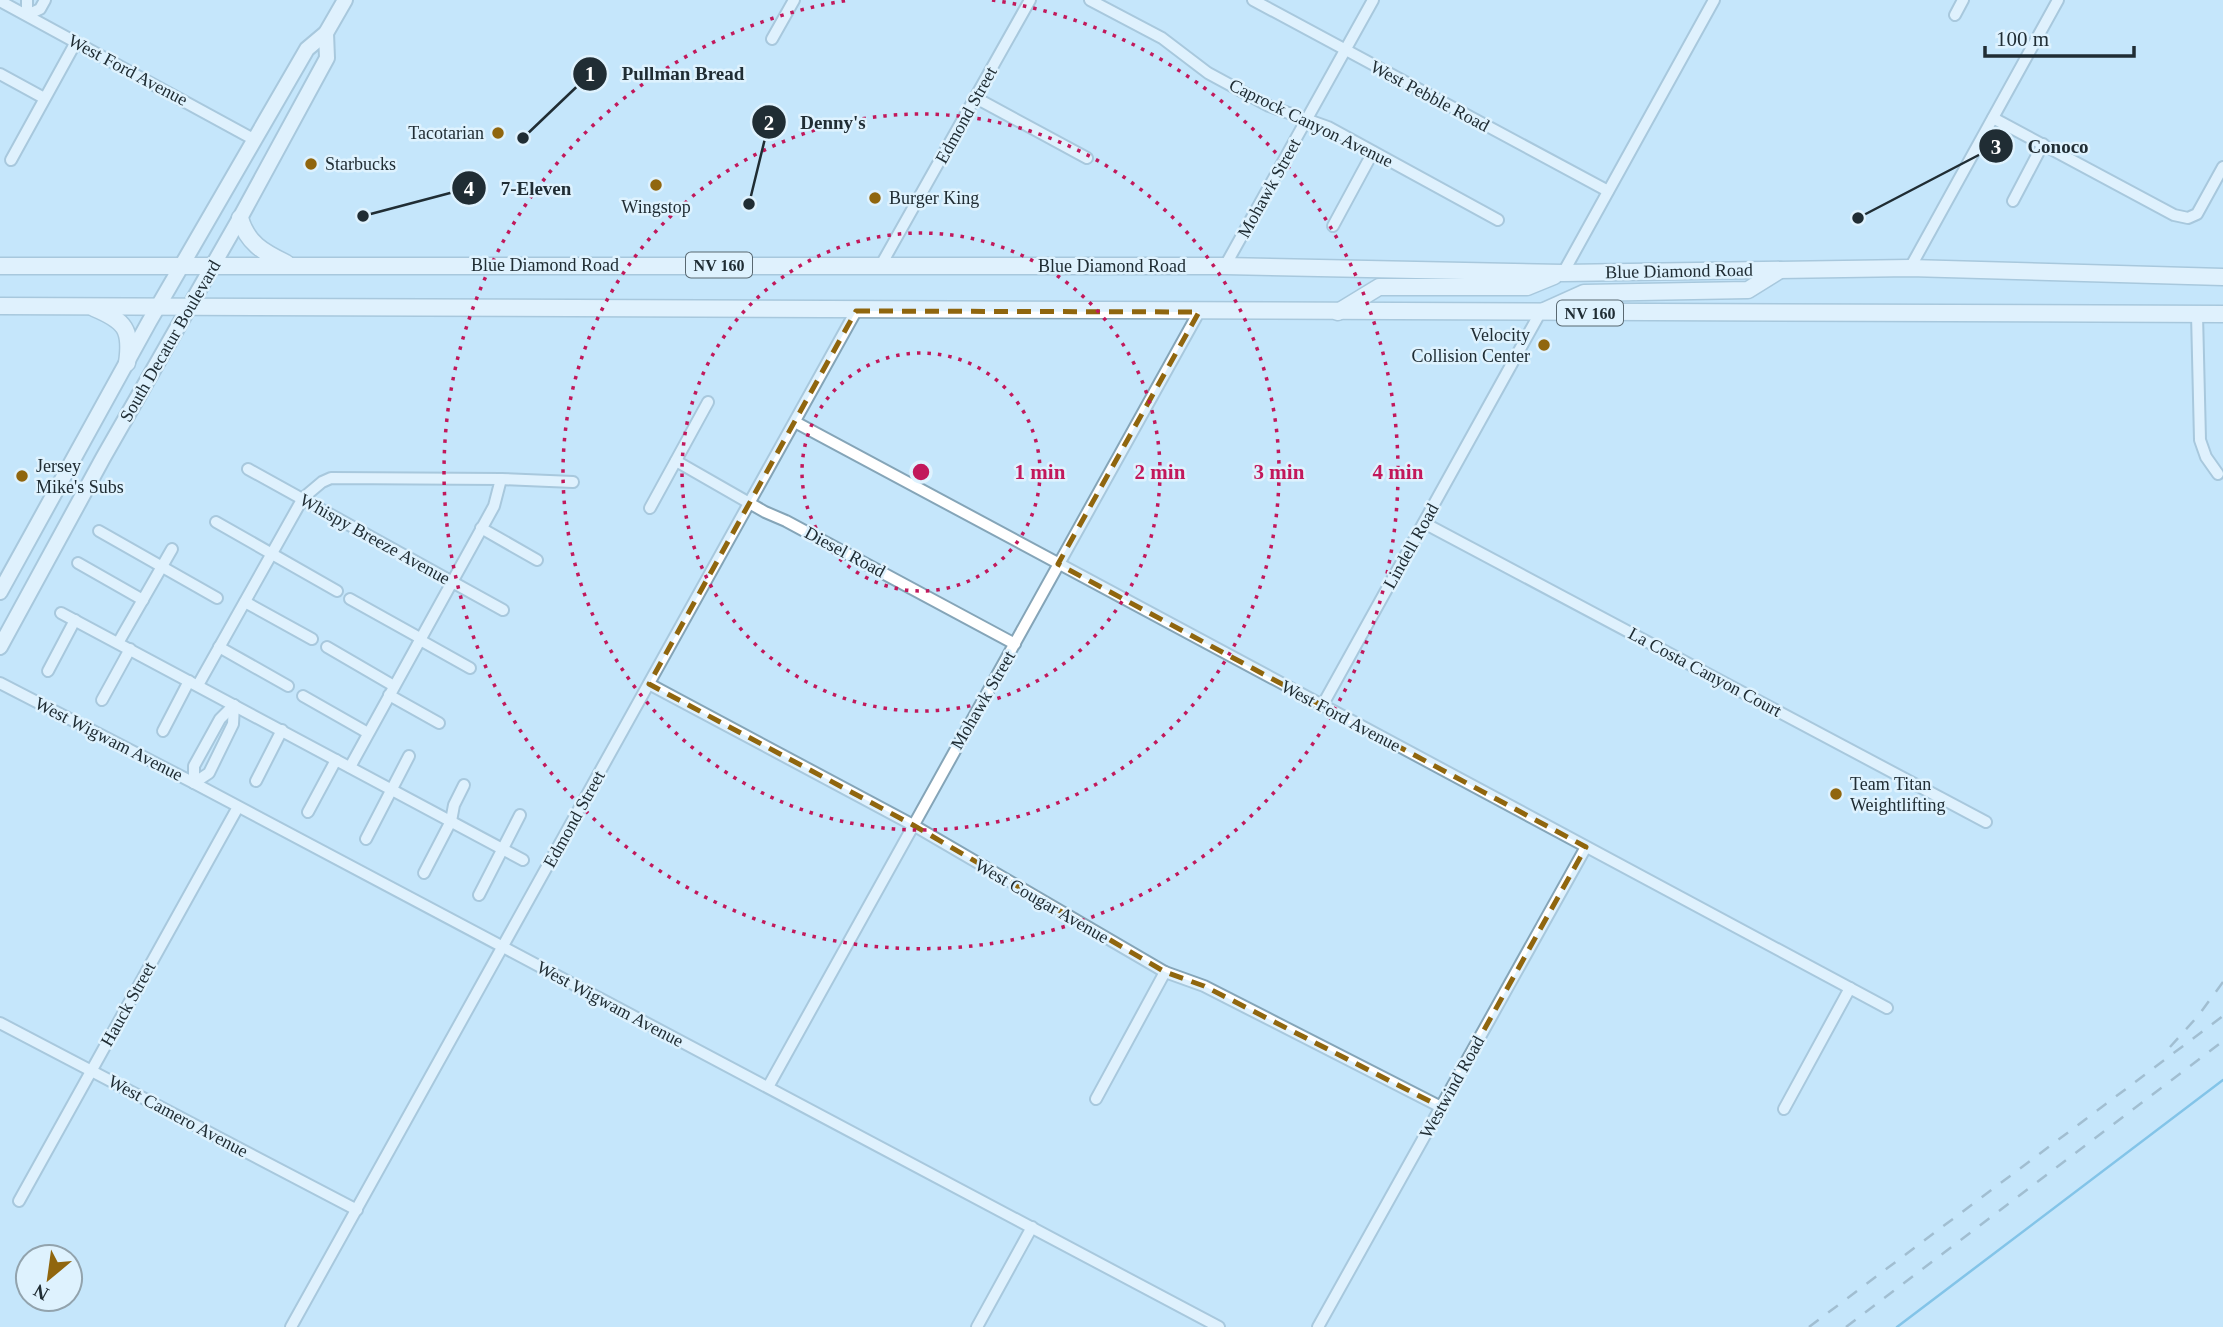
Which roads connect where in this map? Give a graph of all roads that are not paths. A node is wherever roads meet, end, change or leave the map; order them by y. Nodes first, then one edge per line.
1 (26, 0) edge
2 (45, 0) edge
3 (345, 0) edge
4 (794, 0) edge
5 (1030, 0) edge
6 (1090, 0) edge
7 (1253, 0) edge
8 (1373, 0) edge
9 (1714, 0) edge
10 (1963, 0) edge
11 (2058, 0) edge
12 (0, 1) edge
13 (27, 15) junction
14 (1955, 15) dead end
15 (326, 33) junction
16 (772, 39) dead end
17 (76, 42) junction
18 (1345, 50) junction
19 (0, 74) edge
20 (44, 97) junction
21 (976, 98) junction
22 (1993, 118) junction
23 (1307, 119) junction
24 (255, 140) junction
25 (2043, 144) junction
26 (1373, 152) junction
27 (1087, 158) dead end
28 (11, 160) dead end
29 (2223, 167) edge
30 (1608, 191) junction
31 (2012, 201) dead end
32 (240, 218) junction
33 (1499, 220) dead end
34 (1332, 226) dead end
35 (291, 265) junction
36 (881, 265) junction
37 (0, 266) edge
38 (182, 266) junction
39 (213, 266) junction
40 (1225, 266) junction
41 (1910, 268) junction
42 (1780, 270) junction
43 (1563, 273) junction
44 (2223, 277) edge
45 (0, 306) edge
46 (88, 306) junction
47 (159, 306) junction
48 (190, 306) junction
49 (856, 311) junction
50 (1199, 312) junction
51 (1338, 312) junction
52 (1540, 313) junction
53 (2197, 314) junction
54 (2223, 314) edge
55 (127, 363) junction
56 (708, 402) dead end
57 (794, 422) junction
58 (676, 461) junction
59 (247, 469) dead end
60 (2218, 474) dead end
61 (502, 479) junction
62 (573, 482) dead end
63 (303, 498) junction
64 (750, 502) junction
65 (650, 508) dead end
66 (215, 522) dead end
67 (1424, 523) junction
68 (481, 528) junction
69 (99, 531) dead end
70 (172, 549) dead end
71 (272, 554) junction
72 (537, 560) dead end
73 (78, 564) dead end
74 (1058, 564) junction
75 (162, 567) junction
76 (451, 582) junction
77 (337, 591) dead end
78 (0, 592) edge
79 (217, 598) dead end
80 (350, 599) dead end
81 (143, 600) junction
82 (245, 602) junction
83 (503, 610) dead end
84 (61, 612) dead end
85 (75, 620) junction
86 (312, 639) dead end
87 (420, 639) junction
88 (118, 643) junction
89 (1015, 644) junction
90 (0, 647) edge
91 (219, 647) junction
92 (327, 647) dead end
93 (130, 649) junction
94 (470, 668) dead end
95 (48, 671) dead end
96 (0, 683) edge
97 (193, 683) junction
98 (649, 684) junction
99 (288, 686) dead end
100 (392, 691) junction
101 (303, 696) dead end
102 (102, 700) dead end
103 (234, 705) junction
104 (1322, 706) junction
105 (439, 723) dead end
106 (282, 730) junction
107 (163, 731) dead end
108 (368, 733) junction
109 (409, 756) dead end
110 (336, 760) junction
111 (350, 767) junction
112 (256, 781) dead end
113 (194, 783) junction
114 (464, 785) dead end
115 (392, 790) junction
116 (238, 807) junction
117 (308, 812) dead end
118 (520, 815) dead end
119 (451, 821) junction
120 (1986, 822) dead end
121 (913, 825) junction
122 (366, 839) dead end
123 (1586, 846) junction
124 (502, 849) junction
125 (523, 860) dead end
126 (424, 873) dead end
127 (479, 895) dead end
128 (503, 947) junction
129 (1165, 972) junction
130 (1850, 988) junction
131 (1887, 1008) dead end
132 (0, 1023) edge
133 (92, 1070) junction
134 (768, 1087) junction
135 (1096, 1099) dead end
136 (1441, 1107) junction
137 (1784, 1108) dead end
138 (19, 1201) dead end
139 (357, 1210) junction
140 (1032, 1227) junction
141 (291, 1327) edge
142 (977, 1327) edge
143 (1219, 1327) edge
144 (1318, 1327) edge

1 - 13 street
2 - 13 street
3 - 15 main road, South Decatur Boulevard
4 - 16 street
5 - 21 street, Edmond Street
6 - 23 street, Caprock Canyon Avenue
7 - 18 street, West Pebble Road
8 - 18 street, Mohawk Street
9 - 30 street
10 - 14 street
11 - 22 street
12 - 13 street, West Ford Avenue
13 - 17 street, West Ford Avenue
15 - 24 main road, South Decatur Boulevard
15 - 32 main road, South Decatur Boulevard
17 - 20 street
17 - 24 street, West Ford Avenue
18 - 23 street, Mohawk Street
18 - 30 street, West Pebble Road
19 - 20 street
20 - 28 street
21 - 27 street
21 - 36 street, Edmond Street
22 - 25 street
22 - 41 street
23 - 26 street, Caprock Canyon Avenue
23 - 40 street, Mohawk Street
24 - 38 main road, South Decatur Boulevard
25 - 29 street
25 - 31 street
26 - 33 street, Caprock Canyon Avenue
26 - 34 street
30 - 43 street
32 - 35 highway
32 - 39 main road, South Decatur Boulevard
35 - 36 highway, Blue Diamond Road / NV 160
35 - 39 highway, Blue Diamond Road / NV 160
36 - 40 highway, Blue Diamond Road / NV 160
37 - 38 highway, Blue Diamond Road / NV 160
38 - 39 highway, Blue Diamond Road / NV 160
38 - 47 main road, South Decatur Boulevard
39 - 48 main road, South Decatur Boulevard
40 - 43 highway, Blue Diamond Road / NV 160
41 - 42 highway, Blue Diamond Road / NV 160
41 - 44 highway, Blue Diamond Road / NV 160
42 - 43 highway, Blue Diamond Road / NV 160
42 - 52 highway
43 - 51 highway
45 - 46 highway, NV 160
46 - 47 highway, NV 160
46 - 55 highway
47 - 48 highway, NV 160
47 - 55 main road, South Decatur Boulevard
48 - 49 highway, NV 160
48 - 90 main road, South Decatur Boulevard
49 - 50 highway, NV 160
49 - 57 street, Edmond Street
50 - 51 highway, NV 160
50 - 74 street, Mohawk Street
51 - 52 highway, NV 160
52 - 53 highway, NV 160
52 - 67 street, Lindell Road
53 - 54 highway, NV 160
53 - 60 street
55 - 78 main road, South Decatur Boulevard
56 - 58 street
57 - 64 street, Edmond Street
57 - 74 street, West Ford Avenue
58 - 64 street, Diesel Road
58 - 65 street
59 - 63 street, Whispy Breeze Avenue
61 - 62 street
61 - 63 street
61 - 68 street
63 - 71 street
63 - 76 street, Whispy Breeze Avenue
64 - 89 street, Diesel Road
64 - 98 street, Edmond Street
66 - 71 street
67 - 104 street, Lindell Road
67 - 120 street, La Costa Canyon Court
68 - 72 street
68 - 76 street
69 - 75 street
70 - 75 street
71 - 77 street
71 - 82 street
73 - 81 street
74 - 89 street, Mohawk Street
74 - 104 street, West Ford Avenue
75 - 79 street
75 - 81 street
76 - 83 street, Whispy Breeze Avenue
76 - 87 street
80 - 87 street
81 - 88 street
82 - 86 street
82 - 91 street
84 - 85 street
85 - 88 street
85 - 95 street
87 - 94 street
87 - 100 street
88 - 93 street
89 - 121 street, Mohawk Street
91 - 97 street
91 - 99 street
92 - 100 street
93 - 97 street
93 - 102 street
96 - 113 street, West Wigwam Avenue
97 - 103 street
97 - 107 street
98 - 121 street, West Cougar Avenue
98 - 128 street, Edmond Street
100 - 105 street
100 - 108 street
101 - 108 street
103 - 106 street
103 - 113 street
103 - 113 street
104 - 123 street, West Ford Avenue
106 - 110 street
106 - 112 street
108 - 111 street
109 - 115 street
110 - 111 street
110 - 117 street
111 - 115 street
113 - 116 street, West Wigwam Avenue
114 - 119 street
115 - 119 street
115 - 122 street
116 - 128 street, West Wigwam Avenue
116 - 133 street, Hauck Street
118 - 124 street
119 - 124 street
119 - 126 street
121 - 129 street, West Cougar Avenue
121 - 134 street, Mohawk Street
123 - 130 street, West Ford Avenue
123 - 136 street, Westwind Road
124 - 125 street
124 - 127 street
128 - 134 street, West Wigwam Avenue
128 - 139 street, Edmond Street
129 - 135 street
129 - 136 street, West Cougar Avenue
130 - 131 street, West Ford Avenue
130 - 137 street
132 - 133 street, West Camero Avenue
133 - 138 street, Hauck Street
133 - 139 street, West Camero Avenue
134 - 140 street, West Wigwam Avenue
136 - 144 street, Westwind Road
139 - 141 street, Edmond Street
140 - 142 street
140 - 143 street, West Wigwam Avenue

